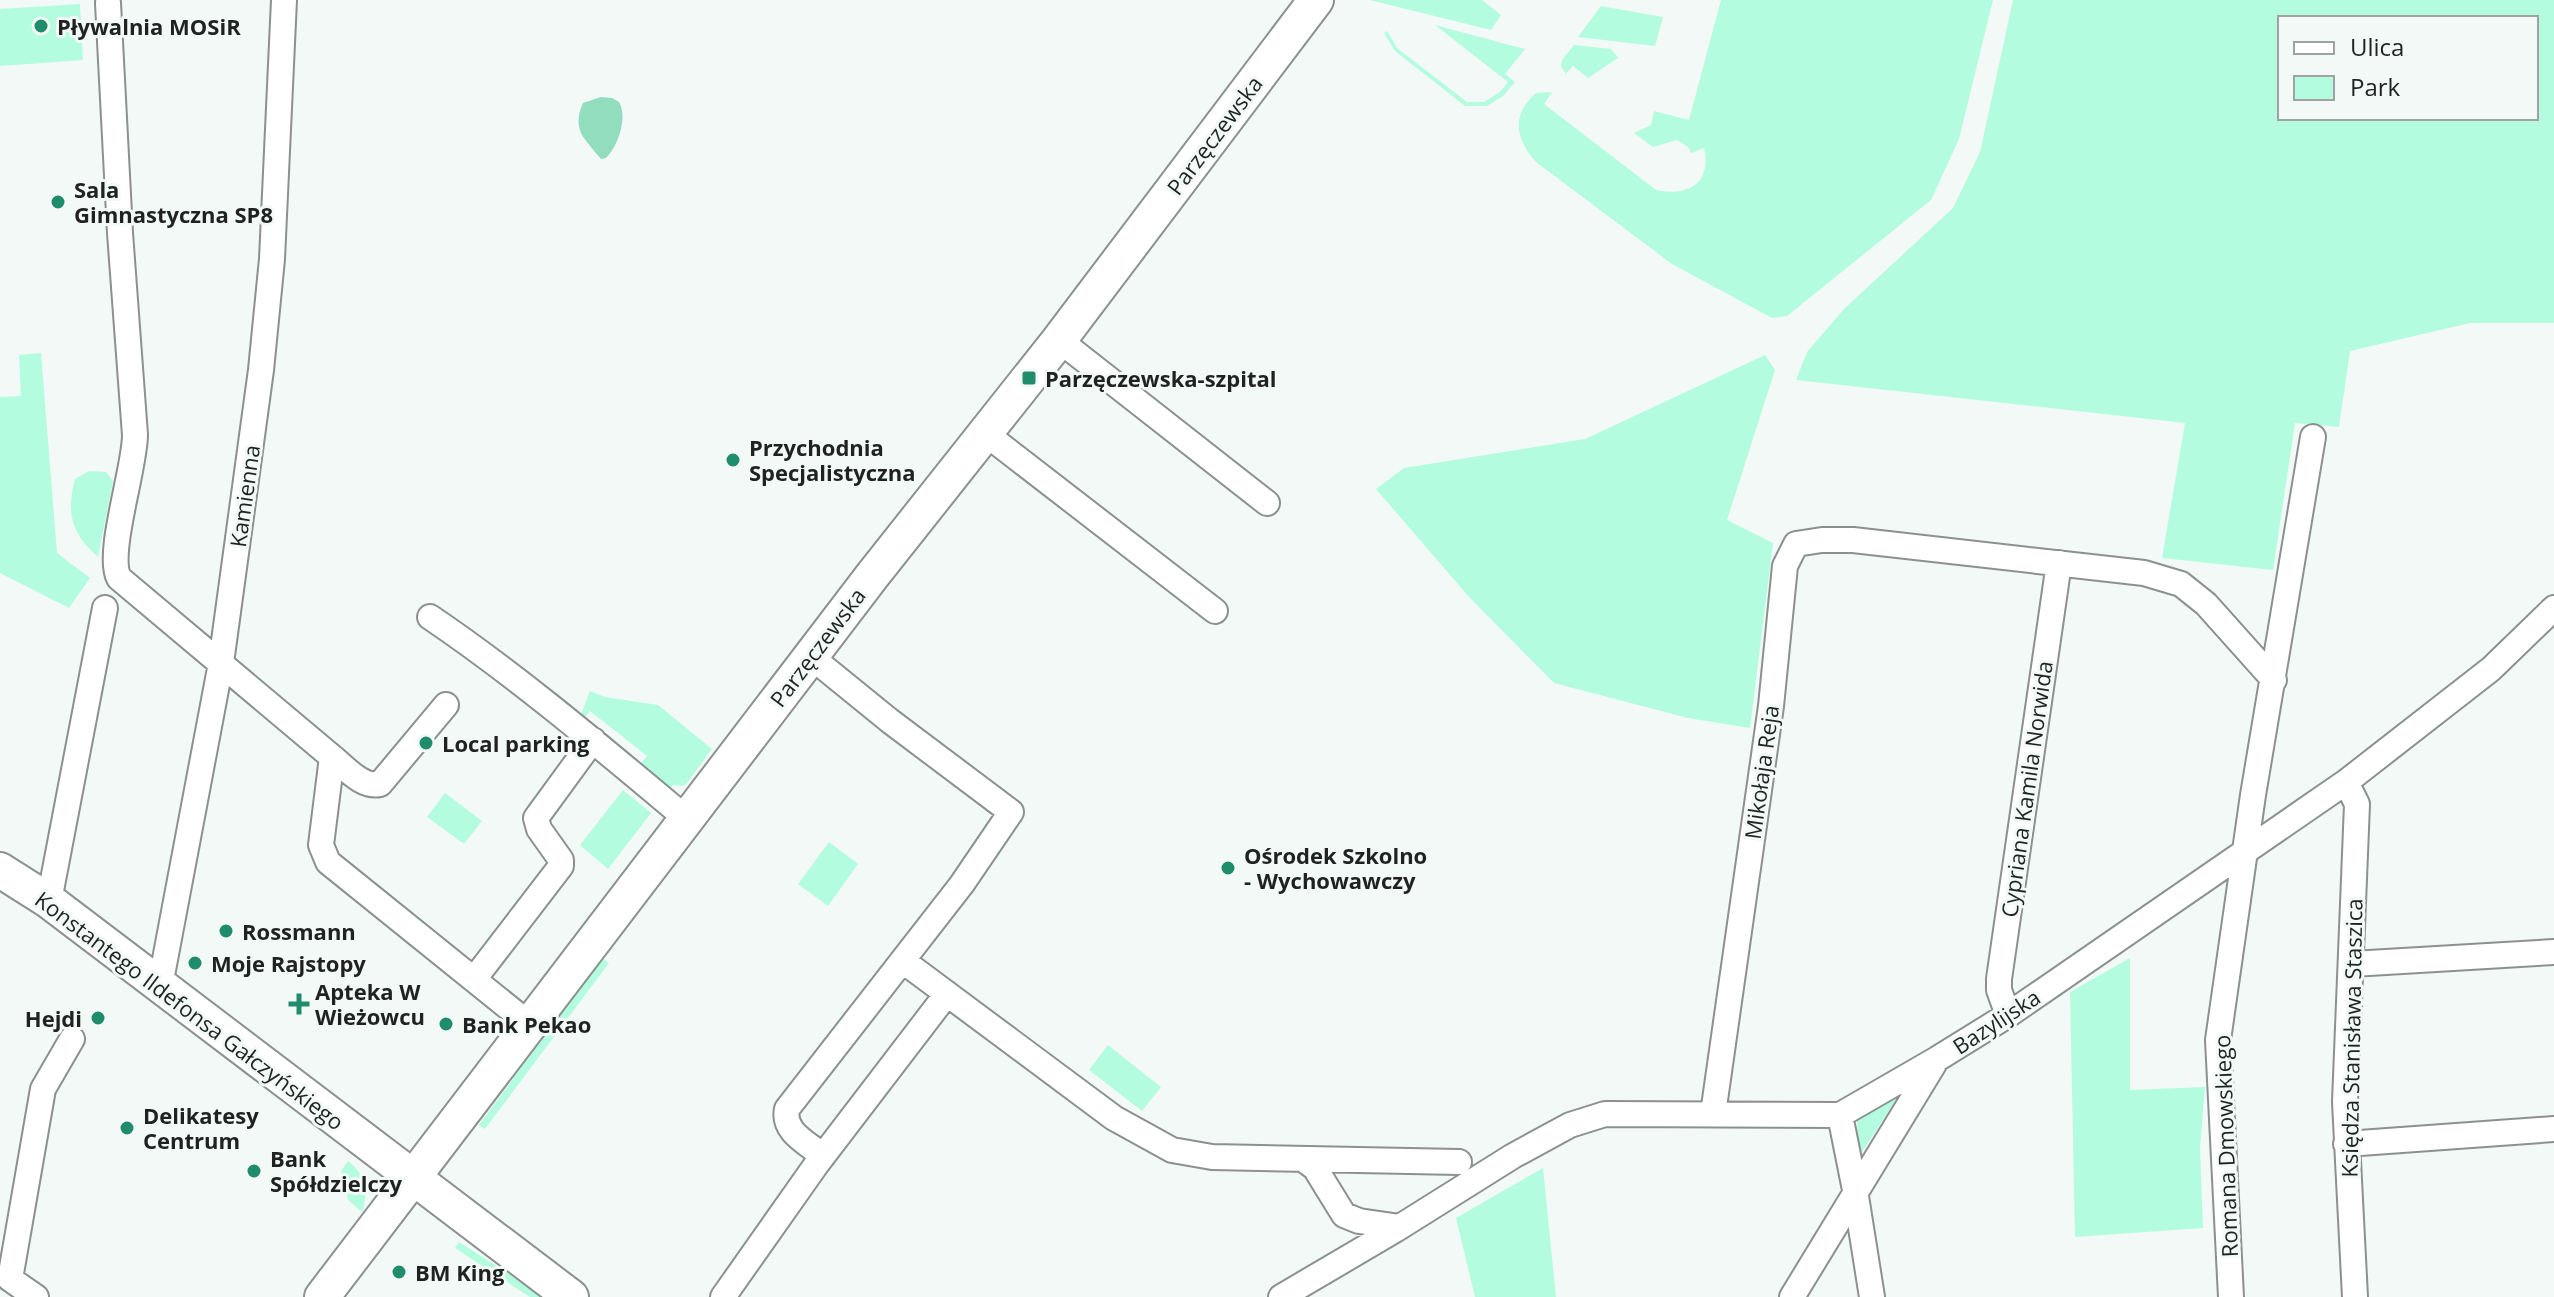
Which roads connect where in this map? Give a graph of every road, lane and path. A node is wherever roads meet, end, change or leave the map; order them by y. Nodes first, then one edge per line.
1 (284, 0) edge
2 (1316, 0) edge
3 (108, 3) dead end
4 (1059, 340) junction
5 (986, 434) junction
6 (2313, 437) dead end
7 (1267, 503) dead end
8 (2059, 563) junction
9 (105, 608) dead end
10 (2554, 608) edge
11 (1215, 611) dead end
12 (430, 617) dead end
13 (810, 656) junction
14 (221, 663) junction
15 (2274, 680) junction
16 (446, 705) dead end
17 (593, 740) junction
18 (332, 757) junction
19 (2346, 782) junction
20 (687, 819) junction
21 (2245, 853) junction
22 (0, 870) edge
23 (49, 901) junction
24 (2554, 952) edge
25 (903, 961) junction
26 (2352, 964) junction
27 (475, 978) junction
28 (160, 986) junction
29 (946, 995) junction
30 (2008, 1015) junction
31 (529, 1024) junction
32 (72, 1039) dead end
33 (1937, 1059) junction
34 (1713, 1114) junction
35 (1840, 1115) junction
36 (2554, 1129) edge
37 (2346, 1144) junction
38 (823, 1156) junction
39 (1303, 1159) junction
40 (1459, 1162) dead end
41 (413, 1179) junction
42 (1855, 1190) junction
43 (1400, 1227) junction
44 (36, 1297) edge
45 (322, 1297) edge
46 (571, 1297) edge
47 (723, 1297) edge
48 (1281, 1297) edge
49 (1792, 1297) edge
50 (1872, 1297) edge
51 (2231, 1297) edge
52 (2355, 1297) edge

1 - 14 street, Kamienna
2 - 4 street, Parzęczewska
3 - 14 street
4 - 5 street, Parzęczewska
4 - 7 street
5 - 11 street
5 - 13 street, Parzęczewska
6 - 15 street
8 - 15 street, Mikołaja Reja
8 - 30 street, Cypriana Kamila Norwida
8 - 34 street, Mikołaja Reja
9 - 23 street
10 - 19 street, Bazylijska
12 - 17 street
13 - 20 street, Parzęczewska
13 - 25 street
14 - 18 street
14 - 28 street, Kamienna
15 - 21 street
16 - 18 street
17 - 20 street
17 - 27 street
18 - 27 street
19 - 21 street, Bazylijska
19 - 26 street, Księdza Stanisława Staszica
20 - 31 street, Parzęczewska
21 - 30 street, Bazylijska
21 - 51 street, Romana Dmowskiego
22 - 23 street, Konstantego Ildefonsa Gałczyńskiego
23 - 28 street, Konstantego Ildefonsa Gałczyńskiego
24 - 26 street
25 - 29 street
25 - 38 street
26 - 37 street, Księdza Stanisława Staszica
27 - 31 street
28 - 41 street, Konstantego Ildefonsa Gałczyńskiego
29 - 38 street
29 - 39 street
30 - 33 street, Bazylijska
31 - 41 street, Parzęczewska
32 - 44 street
33 - 35 street
33 - 42 street, Bazylijska
34 - 35 street
34 - 43 street
35 - 42 street
36 - 37 street
37 - 52 street, Księdza Stanisława Staszica
38 - 47 street
39 - 40 street
39 - 43 street
41 - 45 street, Parzęczewska
41 - 46 street, Konstantego Ildefonsa Gałczyńskiego
42 - 49 street, Bazylijska
42 - 50 street
43 - 48 street

